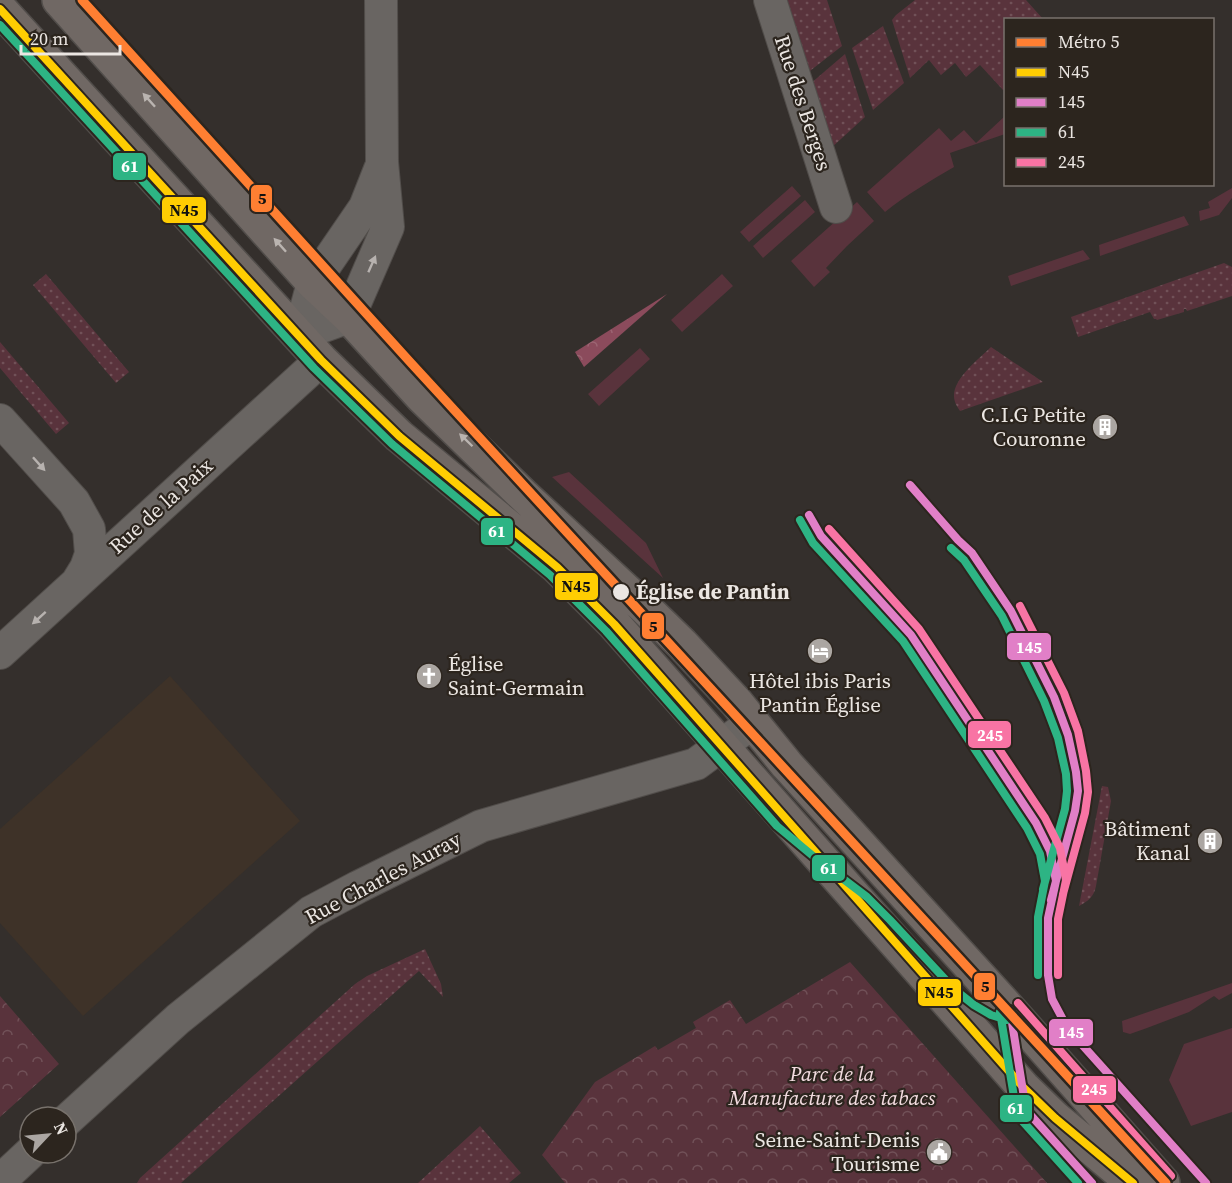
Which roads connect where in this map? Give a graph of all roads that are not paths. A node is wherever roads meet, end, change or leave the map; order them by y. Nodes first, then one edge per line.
1 (59, 0) edge
2 (381, 0) edge
3 (770, 0) edge
4 (0, 9) edge
5 (382, 162) junction
6 (836, 207) dead end
7 (314, 283) junction
8 (349, 317) junction
9 (299, 335) junction
10 (321, 360) junction
11 (0, 420) edge
12 (78, 582) junction
13 (0, 653) edge
14 (752, 723) junction
15 (722, 746) junction
16 (78, 1110) edge
17 (18, 1164) edge
18 (0, 1181) edge
19 (1133, 1183) edge
20 (1163, 1183) edge

7 -> 1 main road
2 - 5 street
3 - 6 street, Rue des Berges
4 - 9 main road
5 - 7 street
8 -> 5 street
7 - 8 main road
7 - 9 street
8 - 9 street
14 -> 8 main road
9 - 10 main road
10 - 12 street, Rue de la Paix
10 - 15 main road
11 -> 12 street
12 -> 13 street, Rue de la Paix
14 - 15 street, Rue Charles Auray
14 - 20 main road
15 - 16 street, Rue Charles Auray
15 - 19 main road
17 - 18 street

